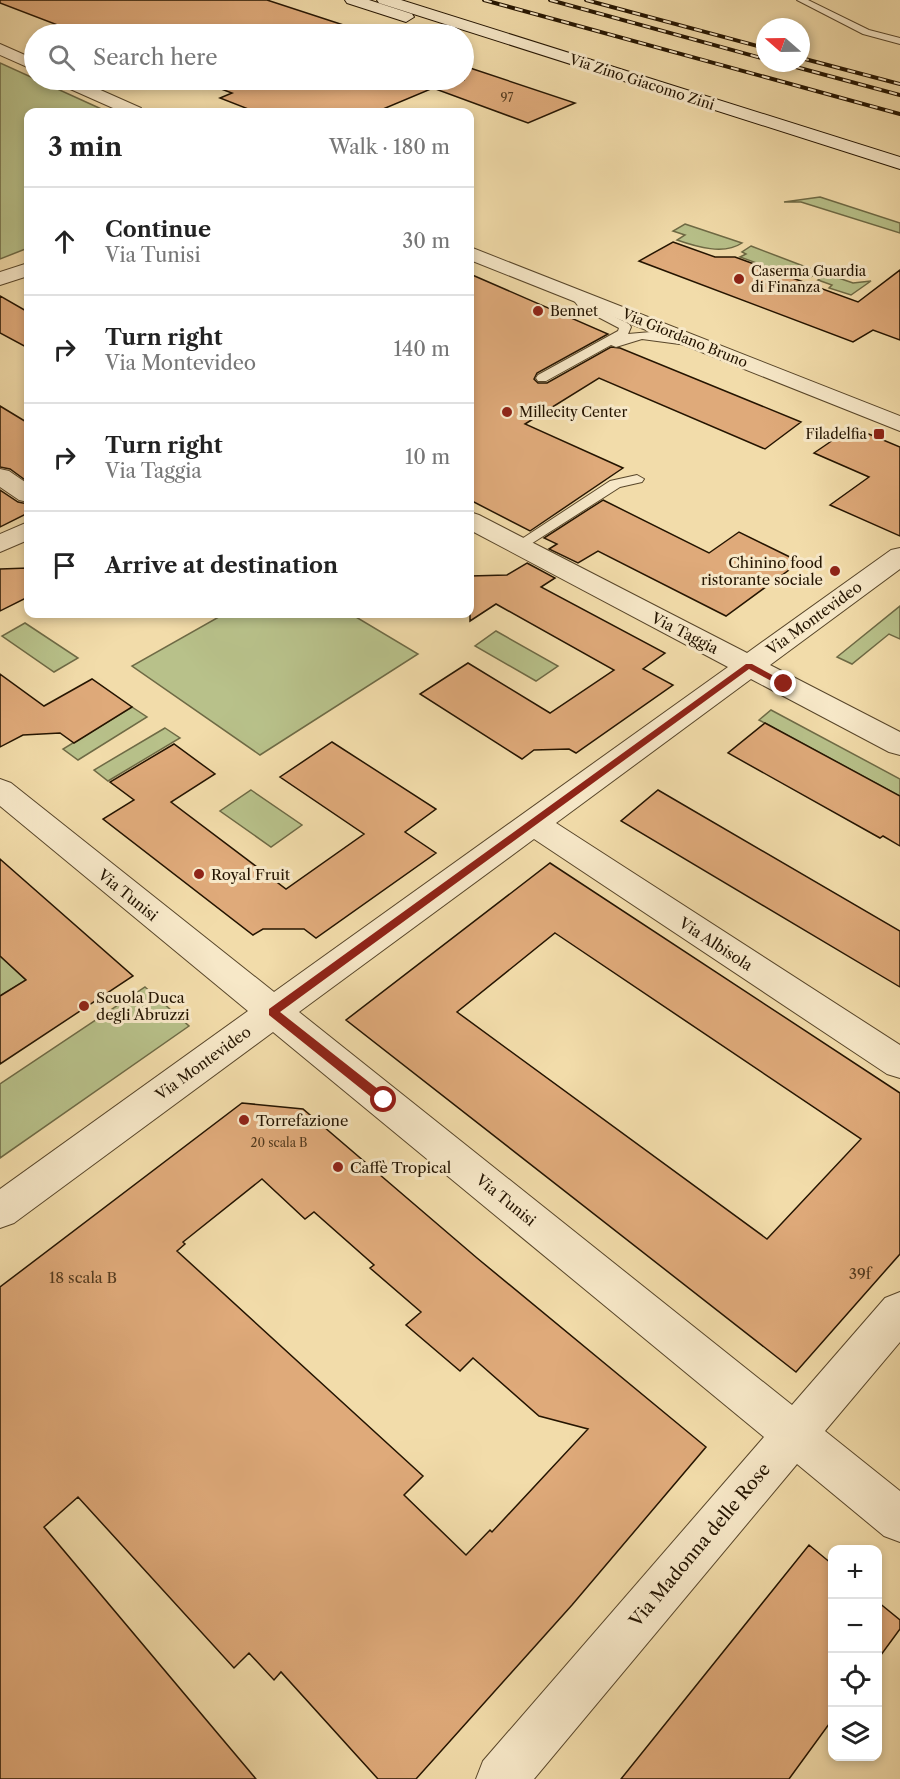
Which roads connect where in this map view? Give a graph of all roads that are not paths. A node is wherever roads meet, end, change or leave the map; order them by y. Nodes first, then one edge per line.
1 (353, 0) edge
2 (385, 0) edge
3 (801, 0) edge
4 (428, 24) edge
5 (461, 24) edge
6 (474, 28) edge
7 (474, 39) edge
8 (900, 41) edge
9 (1, 50) edge
10 (24, 60) edge
11 (86, 90) edge
12 (126, 108) edge
13 (900, 163) edge
14 (900, 176) edge
15 (474, 255) edge
16 (24, 270) edge
17 (2, 278) edge
18 (24, 288) edge
19 (574, 294) junction
20 (696, 342) junction
21 (900, 424) edge
22 (0, 477) edge
23 (637, 479) dead end
24 (24, 492) edge
25 (474, 522) edge
26 (24, 532) edge
27 (0, 544) edge
28 (518, 546) junction
29 (900, 556) edge
30 (749, 666) junction
31 (900, 745) edge
32 (0, 790) edge
33 (533, 823) junction
34 (273, 1012) junction
35 (900, 1064) edge
36 (0, 1211) edge
37 (900, 1311) edge
38 (795, 1435) junction
39 (900, 1521) edge
40 (501, 1779) edge

1 - 4 street, Via Zino Giacomo Zini
2 - 5 street, Via Zino Giacomo Zini
3 - 8 lane
6 - 13 street, Via Zino Giacomo Zini
7 - 14 street, Via Zino Giacomo Zini
9 - 10 street
11 - 12 street
15 - 19 street, Via Giordano Bruno
16 - 17 street
17 - 18 street
19 - 20 street, Via Giordano Bruno
19 - 20 lane
20 - 21 street, Via Giordano Bruno
22 - 24 street
23 - 28 lane
25 - 28 street, Via Taggia
26 - 27 street
28 - 30 street, Via Taggia
29 - 30 street, Via Montevideo
30 - 31 street, Via Taggia
30 - 33 street, Via Montevideo
32 - 34 street, Via Tunisi
33 - 34 street, Via Montevideo
33 - 35 street, Via Albisola
34 - 36 street, Via Montevideo
34 - 38 street, Via Tunisi
37 - 38 street, Via Madonna delle Rose
38 - 39 street, Via Tunisi
38 - 40 street, Via Madonna delle Rose

